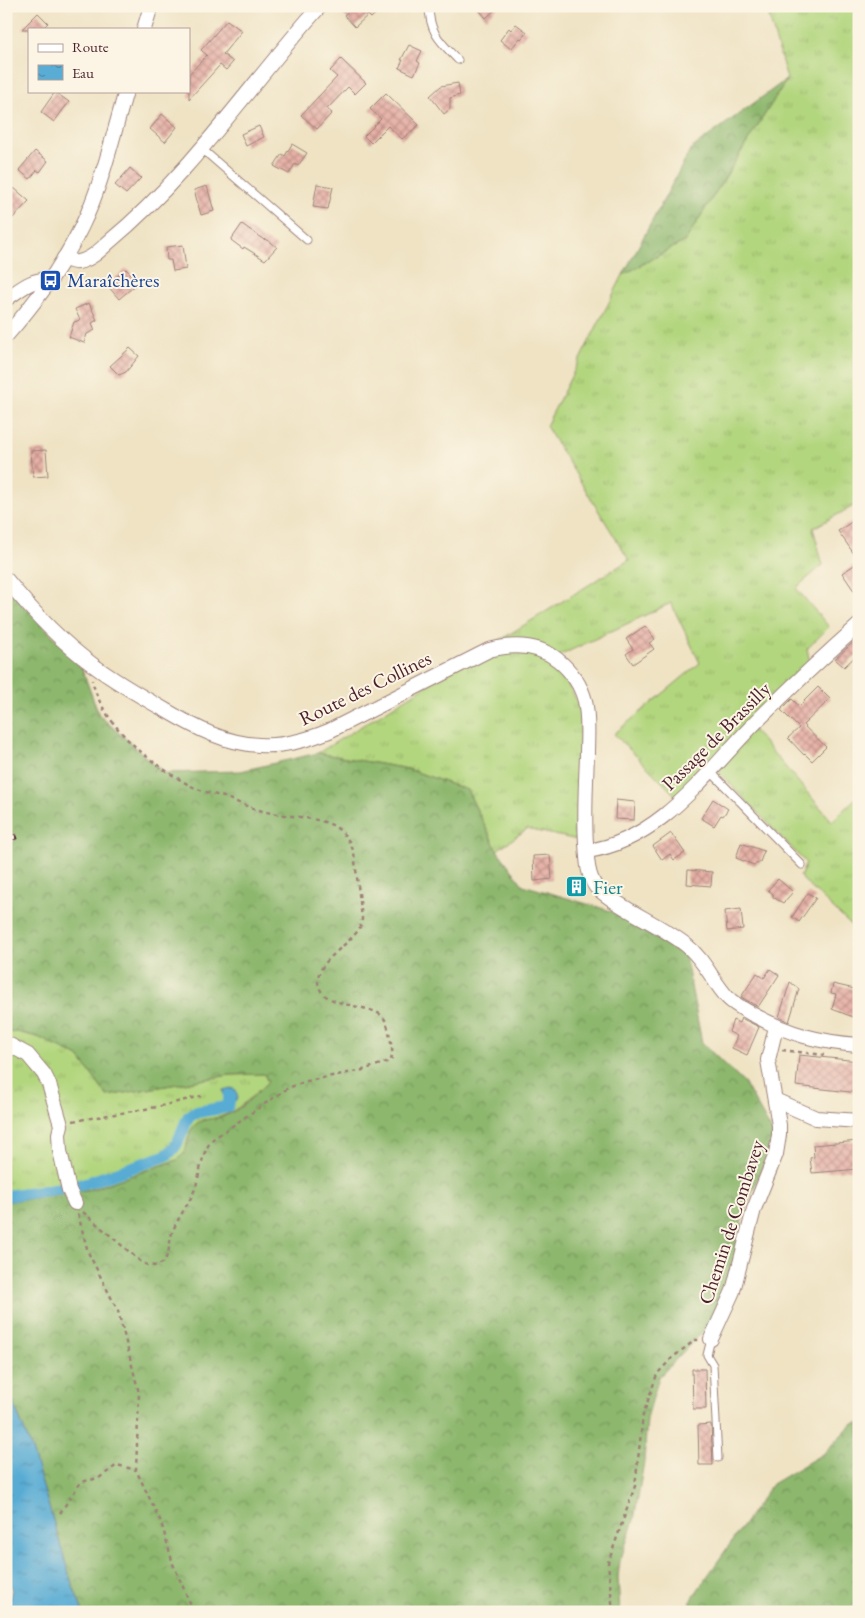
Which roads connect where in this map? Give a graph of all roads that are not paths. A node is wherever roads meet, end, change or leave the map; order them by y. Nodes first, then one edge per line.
1 (151, 6) edge
2 (320, 6) edge
3 (429, 6) edge
4 (144, 28) edge
5 (458, 60) dead end
6 (126, 92) edge
7 (202, 149) junction
8 (306, 240) dead end
9 (64, 258) junction
10 (51, 280) junction
11 (6, 299) edge
12 (6, 336) edge
13 (6, 579) edge
14 (859, 625) edge
15 (710, 771) junction
16 (586, 852) junction
17 (802, 865) dead end
18 (776, 1027) junction
19 (6, 1043) edge
20 (859, 1045) edge
21 (776, 1100) junction
22 (859, 1121) edge
23 (75, 1203) road end
24 (710, 1339) joint
25 (718, 1458) dead end

1 - 4 street
2 - 7 street
3 - 5 lane
6 - 9 street
7 - 8 lane
7 - 9 street
9 - 10 street
10 - 11 street
10 - 12 street
13 - 16 street, Route des Collines
14 - 15 street, Passage de Brassilly
15 - 16 street, Passage de Brassilly
15 - 17 lane
16 - 18 street, Route des Collines
18 - 20 street, Route des Collines
18 - 21 street, Chemin de Combavey
19 - 23 street
21 - 22 street
21 - 24 street, Chemin de Combavey
24 - 25 lane

